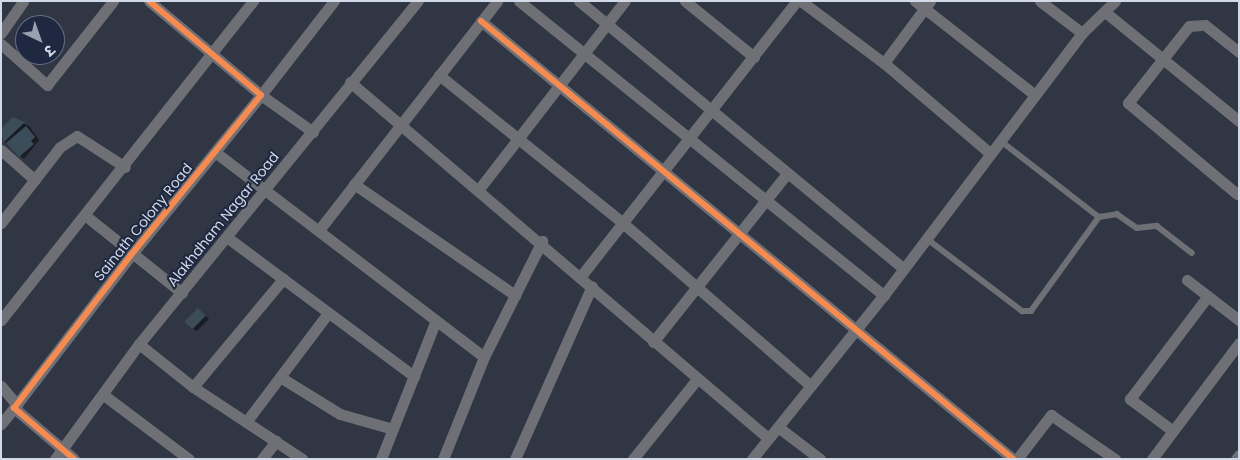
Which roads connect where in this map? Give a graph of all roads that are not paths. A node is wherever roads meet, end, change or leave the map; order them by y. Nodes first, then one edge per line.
1 (23, 1) edge
2 (113, 1) edge
3 (149, 1) edge
4 (253, 1) edge
5 (334, 1) edge
6 (418, 1) edge
7 (497, 1) edge
8 (518, 1) edge
9 (579, 1) edge
10 (625, 1) edge
11 (685, 1) edge
12 (799, 1) edge
13 (915, 1) edge
14 (1040, 1) edge
15 (1114, 1) edge
16 (927, 5) edge
17 (1105, 12) junction
18 (481, 21) junction
19 (607, 23) junction
20 (1, 33) edge
21 (1082, 33) junction
22 (1, 44) edge
23 (1239, 52) edge
24 (582, 53) junction
25 (212, 55) junction
26 (754, 57) junction
27 (1160, 60) junction
28 (884, 63) junction
29 (439, 75) junction
30 (350, 82) junction
31 (562, 83) junction
32 (261, 95) junction
33 (1035, 95) junction
34 (714, 110) junction
35 (1239, 121) edge
36 (401, 122) junction
37 (313, 132) junction
38 (517, 138) junction
39 (692, 138) junction
40 (1001, 141) junction
41 (1, 150) edge
42 (215, 152) junction
43 (991, 154) junction
44 (124, 167) junction
45 (666, 172) junction
46 (786, 175) junction
47 (35, 180) junction
48 (354, 184) junction
49 (479, 189) junction
50 (266, 191) junction
51 (1237, 194) dead end
52 (767, 198) junction
53 (86, 216) junction
54 (1099, 217) junction
55 (1, 223) edge
56 (624, 224) junction
57 (319, 230) junction
58 (739, 232) junction
59 (228, 238) junction
60 (926, 238) junction
61 (542, 241) junction
62 (1192, 254) dead end
63 (131, 255) junction
64 (903, 268) junction
65 (581, 276) junction
66 (283, 279) junction
67 (1187, 280) dead end
68 (592, 286) junction
69 (695, 286) junction
70 (182, 293) junction
71 (515, 295) junction
72 (884, 295) junction
73 (1208, 296) junction
74 (328, 313) junction
75 (1, 320) edge
76 (436, 320) junction
77 (1239, 320) edge
78 (856, 331) junction
79 (653, 342) junction
80 (1239, 343) edge
81 (139, 344) junction
82 (484, 357) junction
83 (414, 376) junction
84 (280, 377) junction
85 (697, 379) junction
86 (1, 386) edge
87 (811, 386) junction
88 (193, 387) junction
89 (105, 396) junction
90 (15, 407) junction
91 (246, 422) junction
92 (1, 424) edge
93 (778, 427) junction
94 (393, 428) junction
95 (1173, 431) junction
96 (768, 438) junction
97 (276, 441) junction
98 (63, 449) junction
99 (517, 455) edge
100 (1239, 455) edge
101 (56, 459) edge
102 (74, 459) edge
103 (189, 459) edge
104 (262, 459) edge
105 (302, 459) edge
106 (381, 459) edge
107 (443, 459) edge
108 (529, 459) edge
109 (633, 459) edge
110 (752, 459) edge
111 (820, 459) edge
112 (1015, 459) edge
113 (1115, 459) edge
114 (1152, 459) edge
115 (1236, 459) edge

1 - 20 street
2 - 22 street
3 - 25 street
4 - 25 street
5 - 32 street, Sainath Colony Road
6 - 30 street, Alakhdham Nagar Road
7 - 18 street
8 - 24 street
9 - 19 street
10 - 19 street
11 - 26 street
12 - 26 street
12 - 28 street
13 - 16 street
14 - 21 street
15 - 17 street
16 - 28 street
16 - 33 street
17 - 21 street
17 - 27 street
18 - 29 street
18 - 31 street
19 - 24 street
19 - 34 street
21 - 33 street
23 - 27 street
24 - 31 street
24 - 39 street
25 - 32 street
25 - 44 street
26 - 34 street
27 - 35 street
27 - 51 street
28 - 43 street
29 - 36 street
29 - 38 street
30 - 36 street
30 - 37 street, Alakhdham Nagar Road
31 - 38 street
31 - 45 street
32 - 37 street
32 - 42 street, Sainath Colony Road
33 - 40 street
34 - 39 street
34 - 46 street
36 - 48 street
36 - 49 street
37 - 50 street, Alakhdham Nagar Road
38 - 49 street
38 - 56 street
39 - 45 street
39 - 52 street
40 - 43 street
40 - 54 lane
41 - 47 street
42 - 50 street
42 - 63 street, Sainath Colony Road
43 - 60 street
44 - 47 street
44 - 53 street
45 - 56 street
45 - 58 street
46 - 52 street
46 - 64 street
47 - 55 street
48 - 57 street
48 - 71 street
49 - 61 street
50 - 57 street
50 - 59 street, Alakhdham Nagar Road
52 - 58 street
52 - 72 street
53 - 63 street
53 - 75 street
54 - 60 lane
54 - 62 lane
56 - 65 street
56 - 69 street
57 - 76 street
58 - 69 street
58 - 78 street
59 - 66 street
59 - 70 street, Alakhdham Nagar Road
60 - 64 street
61 - 65 street
61 - 71 street
63 - 70 street
63 - 90 street, Sainath Colony Road
64 - 72 street
65 - 68 street
66 - 74 street
66 - 88 street
67 - 73 street
68 - 79 street
68 - 99 street
69 - 79 street
69 - 87 street
70 - 81 street, Alakhdham Nagar Road
71 - 82 street
72 - 78 street
73 - 77 street
73 - 95 street
74 - 83 street
74 - 84 street
76 - 82 street
76 - 83 street
78 - 87 street
78 - 112 street
79 - 85 street
80 - 95 street
81 - 88 street
81 - 89 street, Alakhdham Nagar Road
82 - 107 street
83 - 94 street
84 - 91 street
84 - 94 street
85 - 96 street
85 - 109 street
86 - 90 street
87 - 93 street
88 - 91 street
89 - 98 street, Alakhdham Nagar Road
89 - 103 street
90 - 92 street, Sainath Colony Road
90 - 98 street
91 - 97 street
93 - 96 street
93 - 111 street
94 - 106 street
95 - 114 street
96 - 110 street
97 - 104 street
97 - 105 street
98 - 101 street, Alakhdham Nagar Road
98 - 102 street
99 - 108 street
100 - 115 street
112 - 113 street

